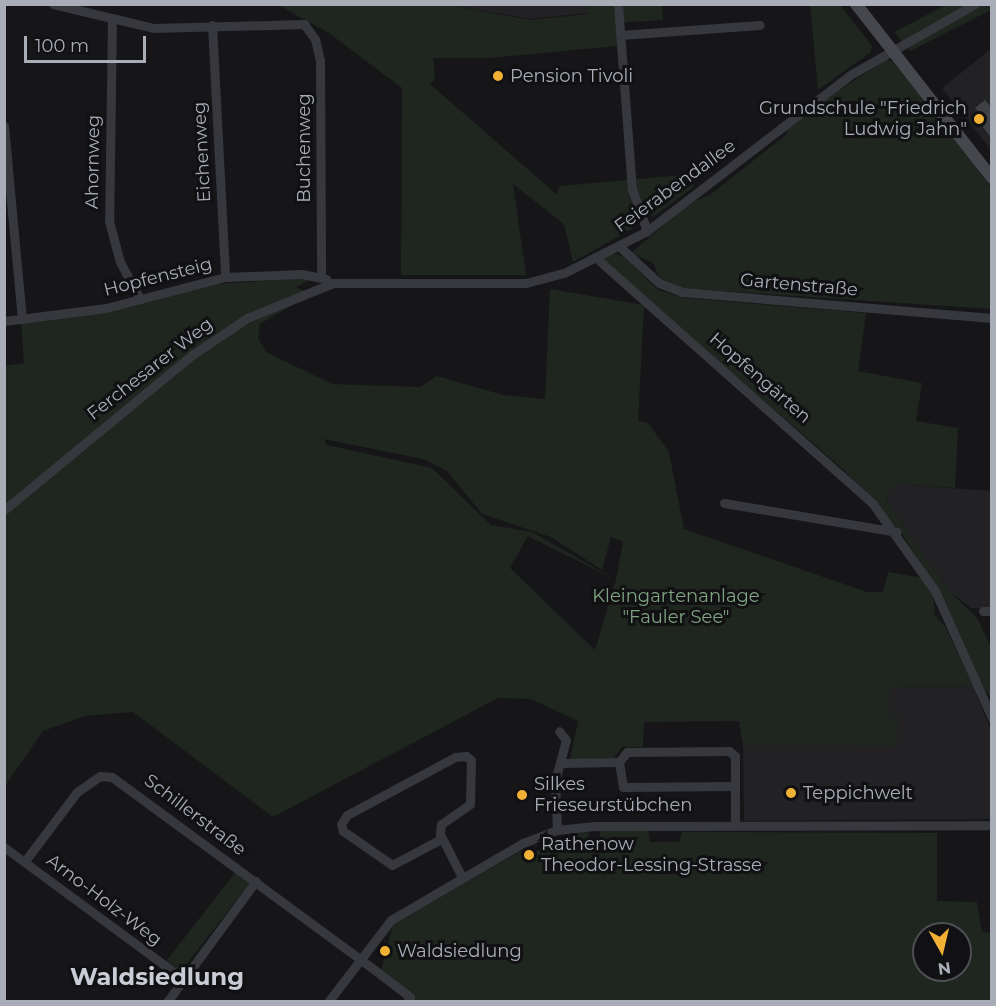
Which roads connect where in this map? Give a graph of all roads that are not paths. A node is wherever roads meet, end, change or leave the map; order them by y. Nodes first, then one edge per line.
1 (53, 4) edge
2 (618, 4) edge
3 (856, 4) edge
4 (975, 4) edge
5 (112, 18) junction
6 (760, 25) dead end
7 (212, 26) junction
8 (620, 35) junction
9 (891, 48) junction
10 (4, 126) edge
11 (992, 178) edge
12 (646, 231) junction
13 (621, 247) junction
14 (599, 255) junction
15 (225, 277) junction
16 (321, 277) junction
17 (333, 283) junction
18 (140, 299) junction
19 (992, 318) edge
20 (22, 319) junction
21 (4, 321) edge
22 (724, 503) dead end
23 (4, 510) edge
24 (897, 532) junction
25 (992, 718) edge
26 (559, 731) dead end
27 (619, 762) junction
28 (560, 763) junction
29 (735, 786) junction
30 (735, 825) junction
31 (992, 825) edge
32 (557, 830) junction
33 (441, 839) junction
34 (4, 846) edge
35 (25, 861) junction
36 (462, 877) junction
37 (256, 881) junction
38 (358, 958) junction
39 (183, 979) junction
40 (166, 1002) edge
41 (328, 1002) edge
42 (407, 1002) edge

1 - 5 street
2 - 8 street
3 - 9 main road
4 - 9 street, Feierabendallee
5 - 7 street
5 - 18 street, Ahornweg
6 - 8 street
7 - 15 street, Eichenweg
7 - 16 street, Buchenweg
8 - 12 street
9 - 11 main road
9 - 12 street, Feierabendallee
10 - 20 street
12 - 13 street, Feierabendallee
13 - 14 street, Feierabendallee
13 - 19 street, Gartenstraße
14 - 17 street, Ferchesarer Weg
14 - 24 street, Hopfengärten
15 - 16 street, Hopfensteig
15 - 18 street, Hopfensteig
16 - 17 street, Ferchesarer Weg
17 - 23 street, Ferchesarer Weg
18 - 20 street, Hopfensteig
20 - 21 street, Hopfensteig
22 - 24 street
24 - 25 street, Hopfengärten
26 - 28 street
27 - 28 street
27 - 29 street
27 - 29 street
28 - 32 street
29 - 30 street
30 - 31 street
30 - 32 street
32 - 36 street
33 - 33 street
33 - 36 street
34 - 35 street, Arno-Holz-Weg
35 - 37 street, Schillerstraße
35 - 39 street, Arno-Holz-Weg
36 - 38 street
37 - 38 street, Schillerstraße
37 - 39 street
38 - 41 street
38 - 42 street, Schillerstraße
39 - 40 street

